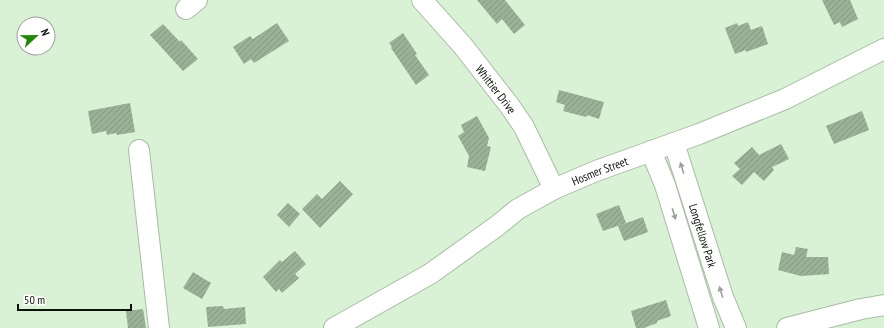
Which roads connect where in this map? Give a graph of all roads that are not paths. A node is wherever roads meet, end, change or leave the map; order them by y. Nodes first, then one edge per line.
1 (422, 0) edge
2 (884, 49) edge
3 (674, 143) junction
4 (138, 150) dead end
5 (651, 151) junction
6 (554, 189) junction
7 (884, 305) edge
8 (159, 328) edge
9 (334, 328) edge
10 (709, 328) edge
11 (736, 328) edge
12 (787, 328) edge

1 - 6 street, Whittier Drive
2 - 3 street, Hosmer Street
3 - 5 street, Hosmer Street
11 -> 3 street, Longfellow Park
4 - 8 street
5 - 6 street, Hosmer Street
5 -> 10 street, Longfellow Park
6 - 9 street, Hosmer Street
7 - 12 street

